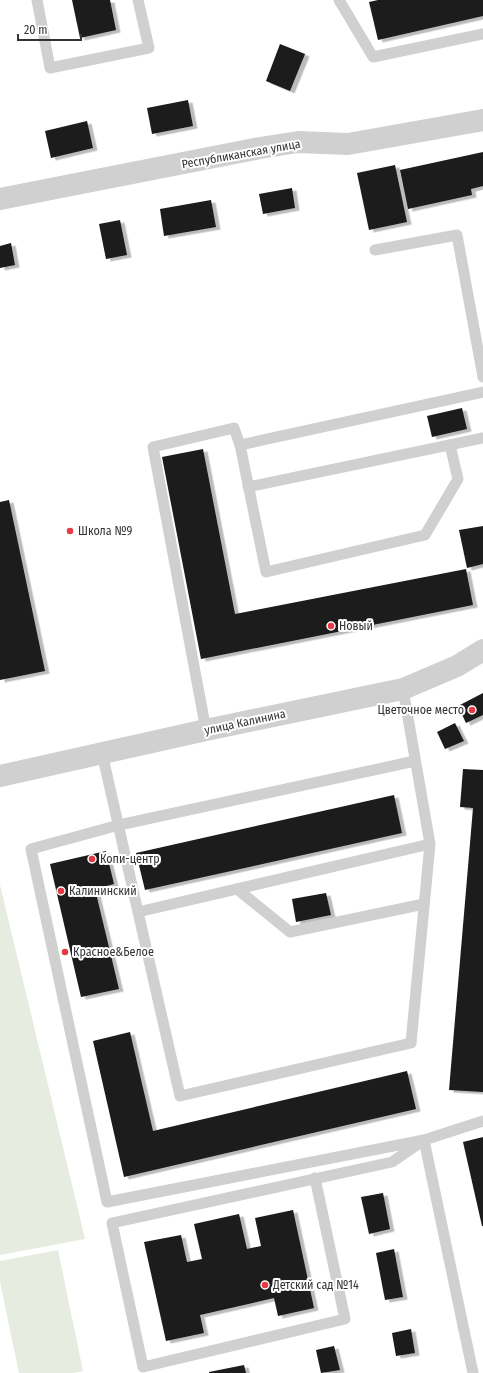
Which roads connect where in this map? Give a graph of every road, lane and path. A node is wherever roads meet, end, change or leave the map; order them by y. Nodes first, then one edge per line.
1 (37, 0) edge
2 (138, 0) edge
3 (339, 0) edge
4 (483, 34) edge
5 (483, 120) edge
6 (0, 199) edge
7 (375, 250) dead end
8 (483, 377) edge
9 (483, 392) edge
10 (483, 438) edge
11 (240, 445) junction
12 (450, 445) junction
13 (248, 487) junction
14 (483, 650) edge
15 (403, 689) junction
16 (206, 730) junction
17 (102, 753) junction
18 (415, 761) junction
19 (0, 776) edge
20 (119, 825) junction
21 (430, 844) junction
22 (237, 889) junction
23 (424, 904) junction
24 (138, 912) junction
25 (483, 1121) edge
26 (424, 1140) junction
27 (315, 1178) junction
28 (473, 1373) edge

1 - 2 lane
3 - 4 lane
5 - 6 street, Республиканская улица
7 - 8 lane
9 - 11 lane
10 - 12 lane
11 - 13 lane
11 - 16 lane
12 - 13 lane
12 - 13 lane
14 - 15 street, улица Калинина
15 - 16 street, улица Калинина
15 - 18 lane
16 - 17 street, улица Калинина
17 - 19 street, улица Калинина
17 - 20 lane
18 - 20 lane
18 - 21 lane
20 - 24 lane
20 - 26 lane
21 - 22 lane
21 - 23 lane
22 - 23 lane
22 - 24 lane
23 - 24 lane
25 - 26 lane
26 - 27 lane
26 - 28 lane
27 - 27 lane

